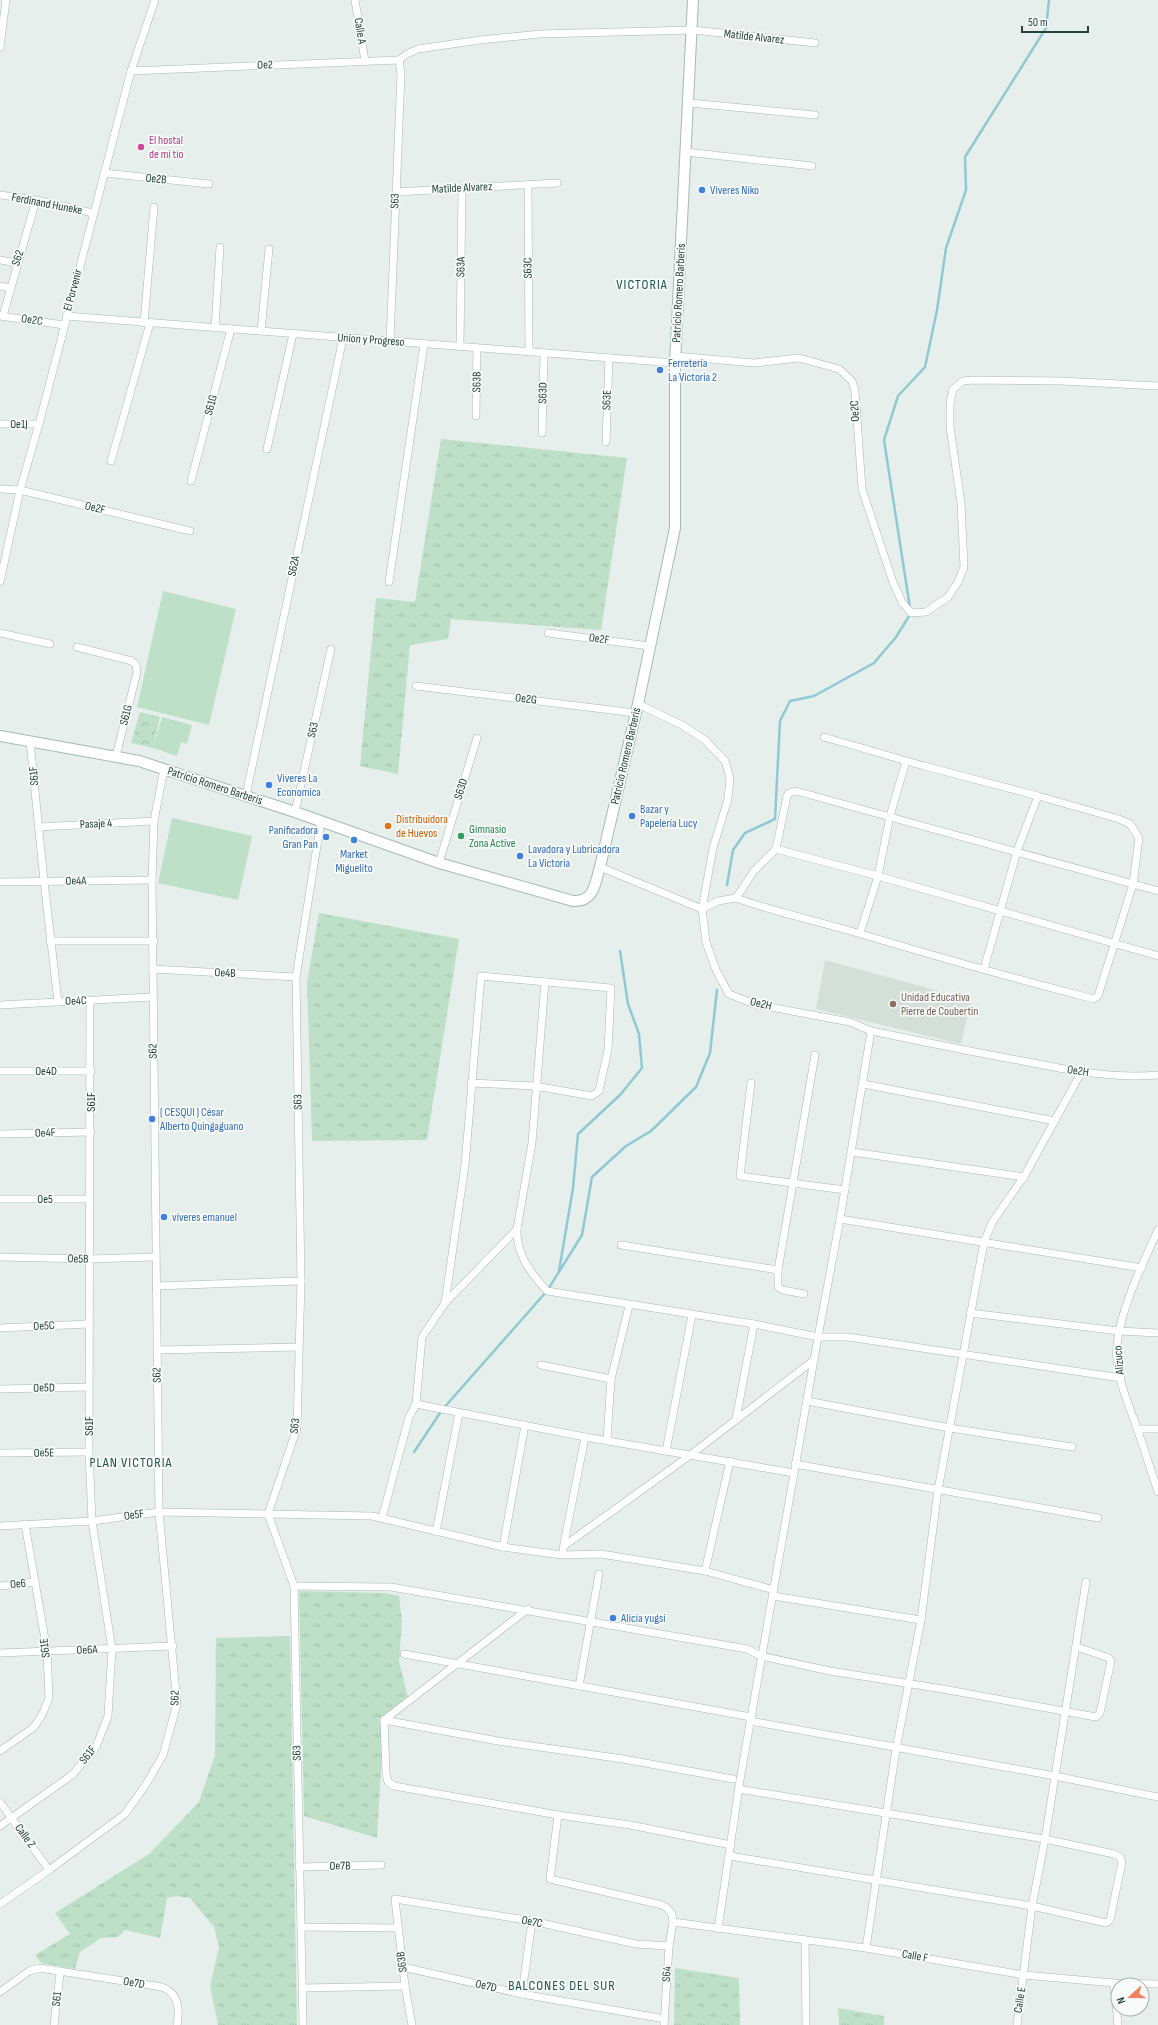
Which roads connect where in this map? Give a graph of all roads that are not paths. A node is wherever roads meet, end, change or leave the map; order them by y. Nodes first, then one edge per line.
1 (6, 0) edge
2 (155, 0) edge
3 (355, 0) edge
4 (693, 0) edge
5 (693, 30) junction
6 (815, 44) dead end
7 (0, 45) edge
8 (399, 60) junction
9 (365, 62) junction
10 (131, 71) junction
11 (690, 103) junction
12 (815, 115) dead end
13 (686, 152) junction
14 (812, 166) dead end
15 (104, 173) junction
16 (557, 183) dead end
17 (209, 184) dead end
18 (528, 185) junction
19 (462, 188) junction
20 (396, 192) junction
21 (0, 195) edge
22 (36, 200) junction
23 (154, 207) dead end
24 (93, 213) junction
25 (220, 247) dead end
26 (269, 249) dead end
27 (0, 260) edge
28 (17, 263) junction
29 (0, 286) edge
30 (9, 288) junction
31 (1, 316) edge
32 (66, 316) junction
33 (147, 323) junction
34 (64, 325) junction
35 (215, 328) junction
36 (230, 329) junction
37 (261, 331) junction
38 (293, 334) junction
39 (342, 338) junction
40 (390, 341) junction
41 (424, 344) junction
42 (460, 347) junction
43 (478, 348) junction
44 (529, 352) junction
45 (544, 353) junction
46 (609, 358) junction
47 (676, 359) junction
48 (1158, 386) edge
49 (476, 416) dead end
50 (0, 424) edge
51 (39, 424) junction
52 (542, 433) dead end
53 (606, 442) dead end
54 (267, 449) dead end
55 (111, 461) dead end
56 (191, 481) dead end
57 (0, 489) edge
58 (20, 490) junction
59 (190, 531) dead end
60 (0, 582) edge
61 (389, 582) dead end
62 (0, 633) edge
63 (548, 633) dead end
64 (50, 644) dead end
65 (650, 646) junction
66 (77, 647) dead end
67 (331, 649) dead end
68 (416, 686) dead end
69 (636, 709) junction
70 (0, 736) edge
71 (824, 737) dead end
72 (477, 738) dead end
73 (30, 741) junction
74 (116, 756) junction
75 (906, 761) junction
76 (164, 769) junction
77 (246, 795) junction
78 (1038, 796) junction
79 (295, 812) junction
80 (890, 816) junction
81 (321, 820) junction
82 (154, 821) junction
83 (38, 827) junction
84 (776, 849) junction
85 (1017, 851) junction
86 (439, 863) junction
87 (600, 867) junction
88 (878, 876) junction
89 (152, 880) junction
90 (44, 881) junction
91 (0, 882) edge
92 (1133, 884) junction
93 (1158, 891) edge
94 (736, 898) junction
95 (702, 909) junction
96 (1001, 912) junction
97 (860, 933) junction
98 (50, 941) junction
99 (154, 941) junction
100 (1114, 944) junction
101 (1158, 956) edge
102 (154, 969) junction
103 (984, 970) junction
104 (296, 977) junction
105 (545, 982) junction
106 (152, 997) junction
107 (90, 1001) junction
108 (58, 1002) junction
109 (0, 1005) edge
110 (871, 1030) junction
111 (815, 1055) dead end
112 (0, 1071) edge
113 (91, 1071) junction
114 (1082, 1072) junction
115 (1158, 1075) edge
116 (471, 1083) junction
117 (751, 1083) dead end
118 (863, 1084) junction
119 (535, 1086) junction
120 (1055, 1121) junction
121 (91, 1132) junction
122 (0, 1134) edge
123 (852, 1152) junction
124 (1024, 1177) junction
125 (793, 1184) junction
126 (845, 1190) junction
127 (89, 1198) junction
128 (0, 1199) edge
129 (840, 1220) junction
130 (517, 1229) junction
131 (1157, 1234) edge
132 (984, 1242) junction
133 (621, 1245) dead end
134 (0, 1257) edge
135 (155, 1257) junction
136 (88, 1259) junction
137 (1142, 1268) junction
138 (778, 1270) junction
139 (301, 1281) junction
140 (156, 1286) junction
141 (804, 1294) dead end
142 (445, 1303) junction
143 (629, 1306) junction
144 (970, 1313) junction
145 (692, 1315) junction
146 (88, 1324) junction
147 (754, 1324) junction
148 (0, 1328) edge
149 (1119, 1331) junction
150 (1158, 1333) edge
151 (818, 1337) junction
152 (298, 1347) junction
153 (157, 1350) junction
154 (964, 1355) junction
155 (814, 1360) junction
156 (541, 1365) dead end
157 (1121, 1378) junction
158 (611, 1379) junction
159 (88, 1387) junction
160 (0, 1389) edge
161 (807, 1400) junction
162 (416, 1404) junction
163 (459, 1413) junction
164 (736, 1419) junction
165 (525, 1425) junction
166 (950, 1428) junction
167 (1137, 1429) junction
168 (1158, 1430) edge
169 (586, 1438) junction
170 (607, 1440) junction
171 (1072, 1447) dead end
172 (666, 1451) junction
173 (89, 1452) junction
174 (0, 1453) edge
175 (690, 1456) junction
176 (730, 1461) junction
177 (795, 1464) junction
178 (794, 1473) junction
179 (938, 1490) junction
180 (1158, 1492) edge
181 (159, 1512) junction
182 (268, 1514) junction
183 (382, 1518) junction
184 (1098, 1518) dead end
185 (92, 1521) junction
186 (25, 1524) junction
187 (0, 1526) edge
188 (436, 1532) junction
189 (564, 1546) junction
190 (503, 1547) junction
191 (562, 1555) junction
192 (705, 1571) junction
193 (600, 1574) dead end
194 (36, 1582) junction
195 (1086, 1582) dead end
196 (0, 1586) edge
197 (294, 1586) junction
198 (773, 1593) junction
199 (528, 1609) junction
200 (921, 1620) junction
201 (591, 1621) junction
202 (173, 1646) junction
203 (1077, 1647) junction
204 (112, 1649) junction
205 (46, 1652) junction
206 (0, 1653) edge
207 (404, 1654) dead end
208 (761, 1656) junction
209 (458, 1663) junction
210 (908, 1684) junction
211 (579, 1686) junction
212 (1064, 1713) junction
213 (750, 1719) junction
214 (384, 1720) junction
215 (896, 1749) junction
216 (0, 1751) edge
217 (1055, 1776) junction
218 (733, 1780) dead end
219 (738, 1789) junction
220 (1158, 1797) edge
221 (0, 1802) edge
222 (886, 1814) junction
223 (558, 1815) junction
224 (12, 1818) junction
225 (0, 1826) edge
226 (1045, 1840) junction
227 (731, 1845) junction
228 (730, 1856) junction
229 (381, 1865) dead end
230 (299, 1867) junction
231 (50, 1870) junction
232 (875, 1880) junction
233 (395, 1899) joint
234 (0, 1904) edge
235 (1032, 1906) junction
236 (532, 1921) junction
237 (673, 1922) junction
238 (301, 1927) junction
239 (398, 1928) junction
240 (718, 1929) junction
241 (805, 1940) junction
242 (669, 1946) junction
243 (866, 1948) junction
244 (403, 1967) junction
245 (60, 1973) junction
246 (1024, 1975) junction
247 (1110, 1983) edge
248 (405, 1986) junction
249 (302, 1988) junction
250 (0, 1992) edge
251 (522, 1994) junction
252 (665, 2022) edge
253 (54, 2025) edge
254 (177, 2025) edge
255 (303, 2025) edge
256 (412, 2025) edge
257 (806, 2025) edge
258 (1017, 2025) edge

1 - 7 street
2 - 10 street, El Porvenir
3 - 9 street, Calle A
4 - 5 street, Patricio Romero Barberis
5 - 6 street, Matilde Alvarez
5 - 8 street, Matilde Alvarez
5 - 11 street, Patricio Romero Barberis
8 - 9 street, Oe2
8 - 20 street, S63
9 - 10 street, Oe2
10 - 15 street, El Porvenir
11 - 12 street
11 - 13 street, Patricio Romero Barberis
13 - 14 street
13 - 47 street, Patricio Romero Barberis
15 - 17 street, Oe2B
15 - 24 street, El Porvenir
16 - 18 street, Matilde Alvarez
18 - 19 street, Matilde Alvarez
18 - 44 street, S63C
19 - 20 street, Matilde Alvarez
19 - 42 street, S63A
20 - 40 street, S63
21 - 22 street, Ferdinand Huneke
22 - 24 street, Ferdinand Huneke
22 - 28 street, S62
23 - 33 street
24 - 32 street, El Porvenir
25 - 35 street
26 - 37 street
27 - 28 street
28 - 30 street, S62
29 - 30 street
30 - 31 street, S62
31 - 34 street, Oe2C
32 - 33 street, Union y Progreso
32 - 34 street, El Porvenir
33 - 35 street, Union y Progreso
33 - 55 street
34 - 51 street, El Porvenir
35 - 36 street, Union y Progreso
36 - 37 street, Union y Progreso
36 - 56 street, S61G
37 - 38 street, Union y Progreso
38 - 39 street, Union y Progreso
38 - 54 street
39 - 40 street, Union y Progreso
39 - 77 street, S62A
40 - 41 street, Union y Progreso
41 - 42 street, Union y Progreso
41 - 61 street
42 - 43 street, Union y Progreso
43 - 44 street, Union y Progreso
43 - 49 street, S63B
44 - 45 street, Union y Progreso
45 - 46 street, Union y Progreso
45 - 52 street, S63D
46 - 47 street, Union y Progreso
46 - 53 street, S63E
47 - 48 street, Oe2C
47 - 65 street, Patricio Romero Barberis
50 - 51 street, Oe1J
51 - 58 street, El Porvenir
57 - 58 street, Oe2F
58 - 59 street, Oe2F
58 - 60 street, El Porvenir
62 - 64 street
63 - 65 street, Oe2F
65 - 69 street, Patricio Romero Barberis
66 - 74 street, S61G
67 - 79 street, S63
68 - 69 street, Oe2G
69 - 87 street, Patricio Romero Barberis
69 - 95 street, Oe2H
70 - 73 street, Patricio Romero Barberis
71 - 75 street
72 - 86 street, S63D
73 - 74 street, Patricio Romero Barberis
73 - 83 street, S61F
74 - 76 street, Patricio Romero Barberis
75 - 78 street
75 - 80 street
76 - 77 street, Patricio Romero Barberis
76 - 82 street, S62
77 - 79 street, Patricio Romero Barberis
78 - 85 street
78 - 92 street
79 - 81 street, Patricio Romero Barberis
80 - 84 street
80 - 85 street
80 - 88 street
81 - 86 street, Patricio Romero Barberis
81 - 104 street, S63
82 - 83 street, Pasaje 4
82 - 89 street, S62
83 - 90 street, S61F
84 - 88 street
84 - 94 street
85 - 92 street
85 - 96 street
86 - 87 street, Patricio Romero Barberis
87 - 95 street
88 - 96 street
88 - 97 street
89 - 90 street, Oe4A
89 - 99 street, S62
90 - 91 street, Oe4A
90 - 98 street, S61F
92 - 93 street
92 - 100 street
94 - 95 street
94 - 97 street
95 - 110 street, Oe2H
96 - 100 street
96 - 103 street
97 - 103 street
98 - 99 street
98 - 108 street, S61F
99 - 102 street, S62
100 - 101 street
100 - 103 street
102 - 104 street, Oe4B
102 - 106 street, S62
104 - 139 street, S63
105 - 116 street
105 - 119 street
105 - 119 street
106 - 107 street, Oe4C
106 - 135 street, S62
107 - 108 street, Oe4C
107 - 113 street, S61F
108 - 109 street, Oe4C
110 - 114 street, Oe2H
110 - 118 street
111 - 125 street
112 - 113 street, Oe4D
113 - 121 street, S61F
114 - 115 street, Oe2H
114 - 120 street
116 - 119 street
116 - 142 street
117 - 125 street
118 - 120 street
118 - 123 street
119 - 130 street
120 - 124 street
121 - 122 street, Oe4F
121 - 127 street, S61F
123 - 124 street
123 - 126 street
124 - 132 street
125 - 126 street
125 - 138 street
126 - 129 street
127 - 128 street, Oe5
127 - 136 street, S61F
129 - 132 street
129 - 151 street
130 - 142 street
130 - 143 street
131 - 137 street, Alizuco
132 - 137 street
132 - 144 street
133 - 138 street
134 - 136 street, Oe5B
135 - 136 street, Oe5B
135 - 140 street, S62
136 - 146 street, S61F
137 - 149 street, Alizuco
138 - 141 street
139 - 140 street
139 - 152 street, S63
140 - 153 street, S62
142 - 162 street
143 - 145 street
143 - 158 street
144 - 149 street
144 - 154 street
145 - 147 street
145 - 172 street
146 - 148 street, Oe5C
146 - 159 street, S61F
147 - 151 street
147 - 164 street
149 - 150 street
149 - 157 street, Alizuco
151 - 154 street
151 - 155 street
152 - 153 street
152 - 182 street, S63
153 - 181 street, S62
154 - 157 street
154 - 166 street
155 - 161 street
155 - 164 street
156 - 158 street
157 - 167 street, Alizuco
158 - 170 street
159 - 160 street, Oe5D
159 - 173 street, S61F
161 - 166 street
161 - 177 street
162 - 163 street
162 - 183 street
163 - 165 street
163 - 188 street
164 - 175 street
165 - 169 street
165 - 190 street
166 - 171 street
166 - 179 street
167 - 168 street
167 - 180 street, Alizuco
169 - 170 street
169 - 189 street
170 - 172 street
172 - 175 street
173 - 174 street, Oe5E
173 - 185 street, S61F
175 - 176 street
175 - 189 street
176 - 178 street
176 - 192 street
177 - 178 street
177 - 179 street
178 - 198 street
179 - 184 street
179 - 200 street
181 - 182 street, Oe5F
181 - 185 street, Oe5F
181 - 202 street, S62
182 - 183 street, Oe5F
182 - 197 street, S63
183 - 188 street, Oe5F
185 - 186 street, Oe5F
185 - 204 street, S61F
186 - 187 street, Oe5F
186 - 194 street, S61E
188 - 190 street, Oe5F
189 - 191 street
190 - 191 street, Oe5F
191 - 192 street, Oe5F
192 - 198 street, Oe5F
193 - 201 street
194 - 196 street, Oe6
194 - 205 street, S61E
195 - 203 street, Calle E
197 - 199 street
197 - 230 street, S63
198 - 200 street, Oe5F
198 - 208 street
199 - 201 street
199 - 209 street
200 - 210 street
201 - 208 street
201 - 211 street
202 - 204 street, Oe6A
202 - 231 street, S62
203 - 212 street, Calle E
203 - 212 street
204 - 205 street, Oe6A
204 - 224 street, S61F
205 - 206 street, Oe6A
205 - 216 street, S61E
207 - 209 street
208 - 210 street
208 - 213 street
209 - 211 street
209 - 214 street
210 - 212 street
210 - 215 street
211 - 213 street
212 - 217 street, Calle E
213 - 215 street
213 - 219 street
214 - 218 street
214 - 223 street
215 - 217 street
215 - 222 street
217 - 220 street
217 - 226 street, Calle E
219 - 222 street
219 - 227 street
221 - 224 street, Calle Z
222 - 226 street
222 - 232 street
223 - 227 street
223 - 237 street
224 - 225 street, S61F
224 - 231 street, Calle Z
226 - 235 street, Calle E
226 - 235 street
227 - 228 street
228 - 232 street
228 - 240 street
229 - 230 street, Oe7B
230 - 238 street, S63
231 - 234 street, S62
232 - 235 street
232 - 243 street
233 - 236 street, Oe7C
233 - 239 street, S63B
235 - 246 street, Calle E
236 - 242 street, Oe7C
236 - 251 street
237 - 240 street, Calle F
237 - 242 street, S64
238 - 239 street
238 - 249 street, S63
239 - 244 street, S63B
240 - 241 street, Calle F
241 - 243 street, Calle F
241 - 257 street
242 - 252 street, S64
243 - 246 street, Calle F
244 - 248 street, S63B
244 - 251 street, Oe7D
245 - 250 street
245 - 253 street, S61
245 - 254 street, Oe7D
246 - 247 street, Calle F
246 - 258 street, Calle E
248 - 249 street
248 - 256 street, S63B
249 - 255 street, S63
251 - 252 street, Oe7D

